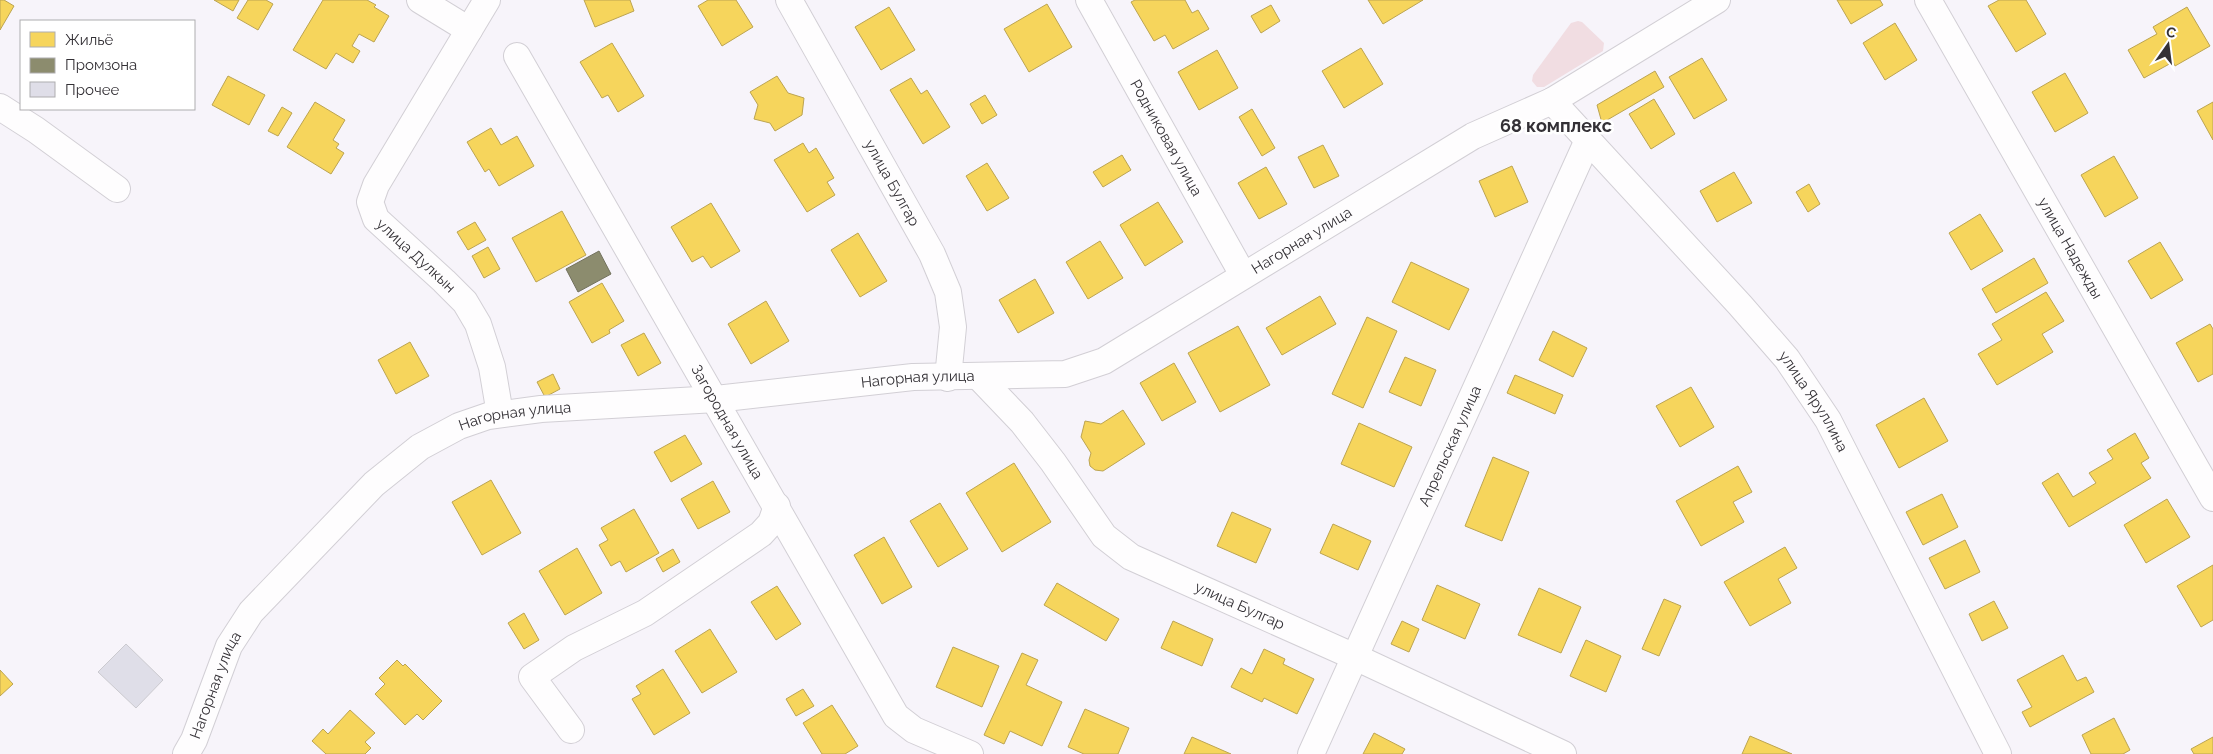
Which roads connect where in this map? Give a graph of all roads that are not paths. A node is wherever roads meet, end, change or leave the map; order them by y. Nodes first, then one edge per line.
1 (420, 0) edge
2 (487, 0) edge
3 (789, 0) edge
4 (1088, 0) edge
5 (1717, 0) edge
6 (1928, 0) edge
7 (469, 30) junction
8 (517, 56) dead end
9 (1552, 101) junction
10 (0, 107) edge
11 (1588, 140) junction
12 (117, 189) dead end
13 (1243, 275) junction
14 (948, 378) junction
15 (979, 378) junction
16 (716, 399) junction
17 (500, 414) junction
18 (2213, 498) edge
19 (777, 506) junction
20 (1355, 657) junction
21 (571, 730) dead end
22 (186, 754) edge
23 (970, 754) edge
24 (1311, 754) edge
25 (1563, 754) edge
26 (1998, 754) edge

1 - 7 street
2 - 7 street, улица Дулкын
3 - 14 street, улица Булгар
4 - 13 street, Родниковая улица
5 - 9 street, Нагорная улица
6 - 18 street, улица Надежды
7 - 17 street, улица Дулкын
8 - 16 street, Загородная улица
9 - 11 street, улица Яруллина
9 - 13 street, Нагорная улица
10 - 12 street
11 - 20 street, Апрельская улица
11 - 26 street, улица Яруллина
13 - 15 street, Нагорная улица
14 - 15 street, Нагорная улица
14 - 16 street, Нагорная улица
15 - 20 street, улица Булгар
16 - 17 street, Нагорная улица
16 - 19 street, Загородная улица
17 - 22 street, Нагорная улица
19 - 21 street
19 - 23 street, Загородная улица
20 - 24 street, Апрельская улица
20 - 25 street, улица Булгар

